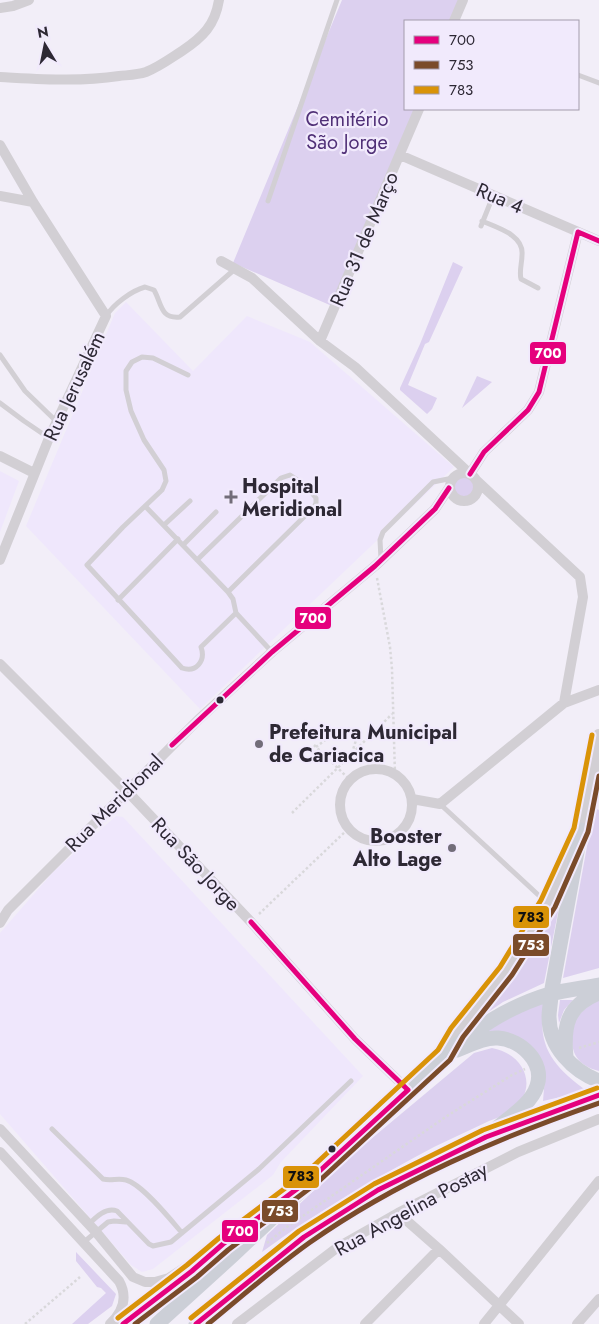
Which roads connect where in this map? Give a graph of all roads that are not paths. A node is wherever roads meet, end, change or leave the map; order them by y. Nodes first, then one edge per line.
1 (29, 0) edge
2 (219, 0) edge
3 (337, 0) edge
4 (462, 0) edge
5 (0, 8) edge
6 (454, 20) edge
7 (579, 75) edge
8 (0, 77) edge
9 (599, 83) edge
10 (419, 110) edge
11 (0, 145) edge
12 (400, 155) junction
13 (494, 195) junction
14 (0, 196) edge
15 (268, 201) dead end
16 (33, 202) junction
17 (578, 232) junction
18 (599, 241) edge
19 (221, 261) dead end
20 (235, 269) junction
21 (538, 288) dead end
22 (106, 316) junction
23 (320, 341) junction
24 (0, 355) edge
25 (188, 375) dead end
26 (0, 403) edge
27 (57, 422) junction
28 (49, 438) junction
29 (0, 456) edge
30 (34, 473) junction
31 (473, 477) junction
32 (453, 478) junction
33 (449, 488) junction
34 (495, 497) junction
35 (467, 500) junction
36 (190, 501) dead end
37 (145, 506) junction
38 (435, 509) junction
39 (216, 512) dead end
40 (164, 525) junction
41 (178, 539) junction
42 (183, 545) junction
43 (0, 560) edge
44 (197, 560) junction
45 (378, 563) junction
46 (228, 592) junction
47 (118, 600) junction
48 (236, 613) junction
49 (272, 652) junction
50 (0, 664) edge
51 (599, 690) edge
52 (564, 703) junction
53 (599, 736) edge
54 (593, 764) junction
55 (599, 781) edge
56 (126, 792) junction
57 (412, 799) junction
58 (440, 804) junction
59 (582, 830) junction
60 (548, 904) junction
61 (0, 923) edge
62 (599, 985) edge
63 (599, 993) edge
64 (551, 994) junction
65 (444, 1055) junction
66 (566, 1056) junction
67 (351, 1081) dead end
68 (599, 1081) edge
69 (408, 1090) junction
70 (599, 1095) edge
71 (599, 1119) edge
72 (0, 1129) edge
73 (52, 1129) dead end
74 (486, 1136) junction
75 (0, 1152) edge
76 (313, 1178) junction
77 (599, 1181) edge
78 (398, 1213) junction
79 (126, 1222) junction
80 (92, 1228) junction
81 (182, 1234) junction
82 (235, 1236) junction
83 (84, 1242) junction
84 (439, 1249) junction
85 (599, 1299) edge
86 (499, 1305) junction
87 (110, 1324) edge
88 (123, 1324) edge
89 (157, 1324) edge
90 (196, 1324) edge
91 (237, 1324) edge
92 (365, 1324) edge
93 (484, 1324) edge
94 (519, 1324) edge
95 (577, 1324) edge

1 - 5 street
2 - 8 street
3 - 15 lane
4 - 6 street
7 - 9 lane
10 - 12 street, Rua 31 de Março
11 - 16 street, Rua Jerusalém
12 - 13 street, Rua 4
12 - 23 street, Rua 31 de Março
13 - 17 street, Rua 4
13 - 21 lane
14 - 16 street
16 - 22 street, Rua Jerusalém
17 - 18 street, Rua 4
17 - 31 street
19 - 20 street
20 - 22 lane
20 - 23 street
22 - 27 street, Rua Jerusalém
23 - 31 street
24 - 27 lane
25 - 37 lane
26 - 28 lane
27 - 28 street, Rua Jerusalém
28 - 30 street, Rua Jerusalém
29 - 30 street
30 - 43 street, Rua Jerusalém
31 - 32 street
31 - 34 street
31 - 35 street
32 - 33 street
32 - 45 lane
33 - 35 street
33 - 38 street
34 - 35 street
34 - 52 street
35 - 38 street
36 - 40 lane
37 - 40 lane
37 - 47 lane
38 - 45 street, Rua Meridional
39 - 42 lane
40 - 41 lane
41 - 42 lane
41 - 47 lane
42 - 44 lane
44 - 46 lane
44 - 46 lane
45 - 49 street, Rua Meridional
46 - 48 lane
47 - 48 lane
48 - 49 lane
49 - 56 street, Rua Meridional
50 - 56 street, Rua São Jorge
51 - 52 street
52 - 58 street
53 - 54 main road
54 - 55 main road
54 - 59 main road
56 - 61 street, Rua Meridional
56 - 69 street, Rua São Jorge
57 - 57 street
57 - 58 street
58 - 60 lane
59 - 60 main road
59 - 64 main road
60 - 65 main road
62 - 64 main road
63 - 66 main road
64 - 65 main road
64 - 66 main road
65 - 69 main road
65 - 74 main road
66 - 68 main road
67 - 81 lane
69 - 76 main road
70 - 74 main road
71 - 78 street, Rua Angelina Postay
72 - 80 street
73 - 81 lane
74 - 90 main road
75 - 83 street
76 - 82 main road
76 - 89 main road
77 - 86 street
78 - 84 street
78 - 91 street, Rua Angelina Postay
79 - 80 lane
79 - 80 lane
79 - 81 lane
80 - 82 street
80 - 83 lane
82 - 88 main road
83 - 87 street
84 - 86 street
84 - 92 street
85 - 95 street
86 - 93 street
86 - 94 street

